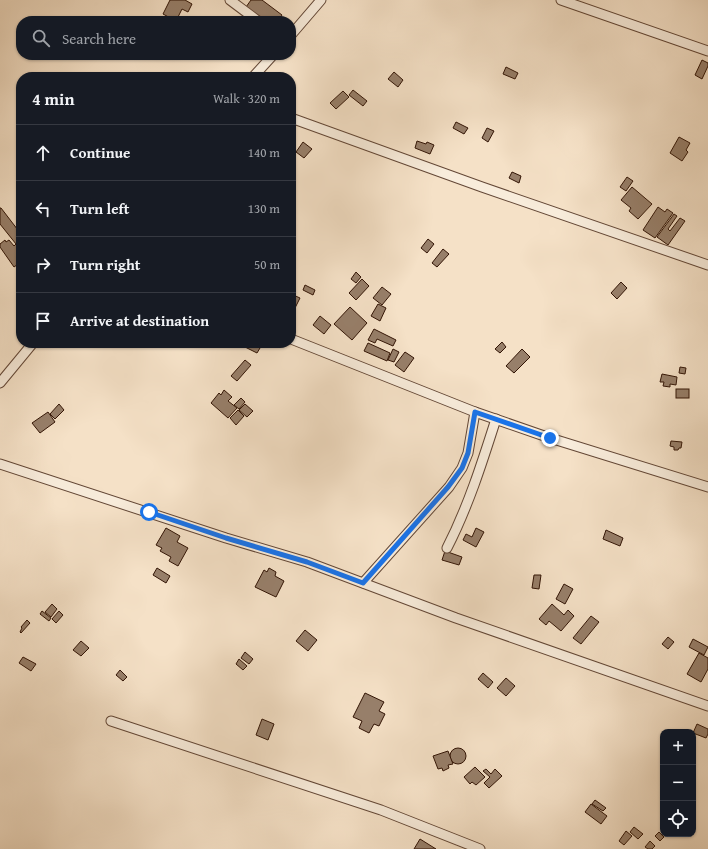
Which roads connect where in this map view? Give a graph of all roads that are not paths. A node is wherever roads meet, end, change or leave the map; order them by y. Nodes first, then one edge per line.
1 (230, 0) edge
2 (321, 0) edge
3 (561, 0) edge
4 (251, 16) edge
5 (296, 29) edge
6 (708, 51) edge
7 (268, 60) edge
8 (258, 72) edge
9 (296, 120) edge
10 (708, 265) edge
11 (296, 341) edge
12 (29, 348) edge
13 (0, 383) edge
14 (475, 412) junction
15 (496, 419) junction
16 (0, 464) edge
17 (708, 487) edge
18 (447, 548) dead end
19 (363, 583) junction
20 (708, 706) edge
21 (111, 721) dead end
22 (480, 849) edge

1 - 4 street
2 - 5 street
3 - 6 street
7 - 8 street
9 - 10 street
11 - 14 street
12 - 13 street
14 - 15 street
14 - 19 street
15 - 17 street
15 - 18 street
16 - 19 street
19 - 20 street
21 - 22 street

